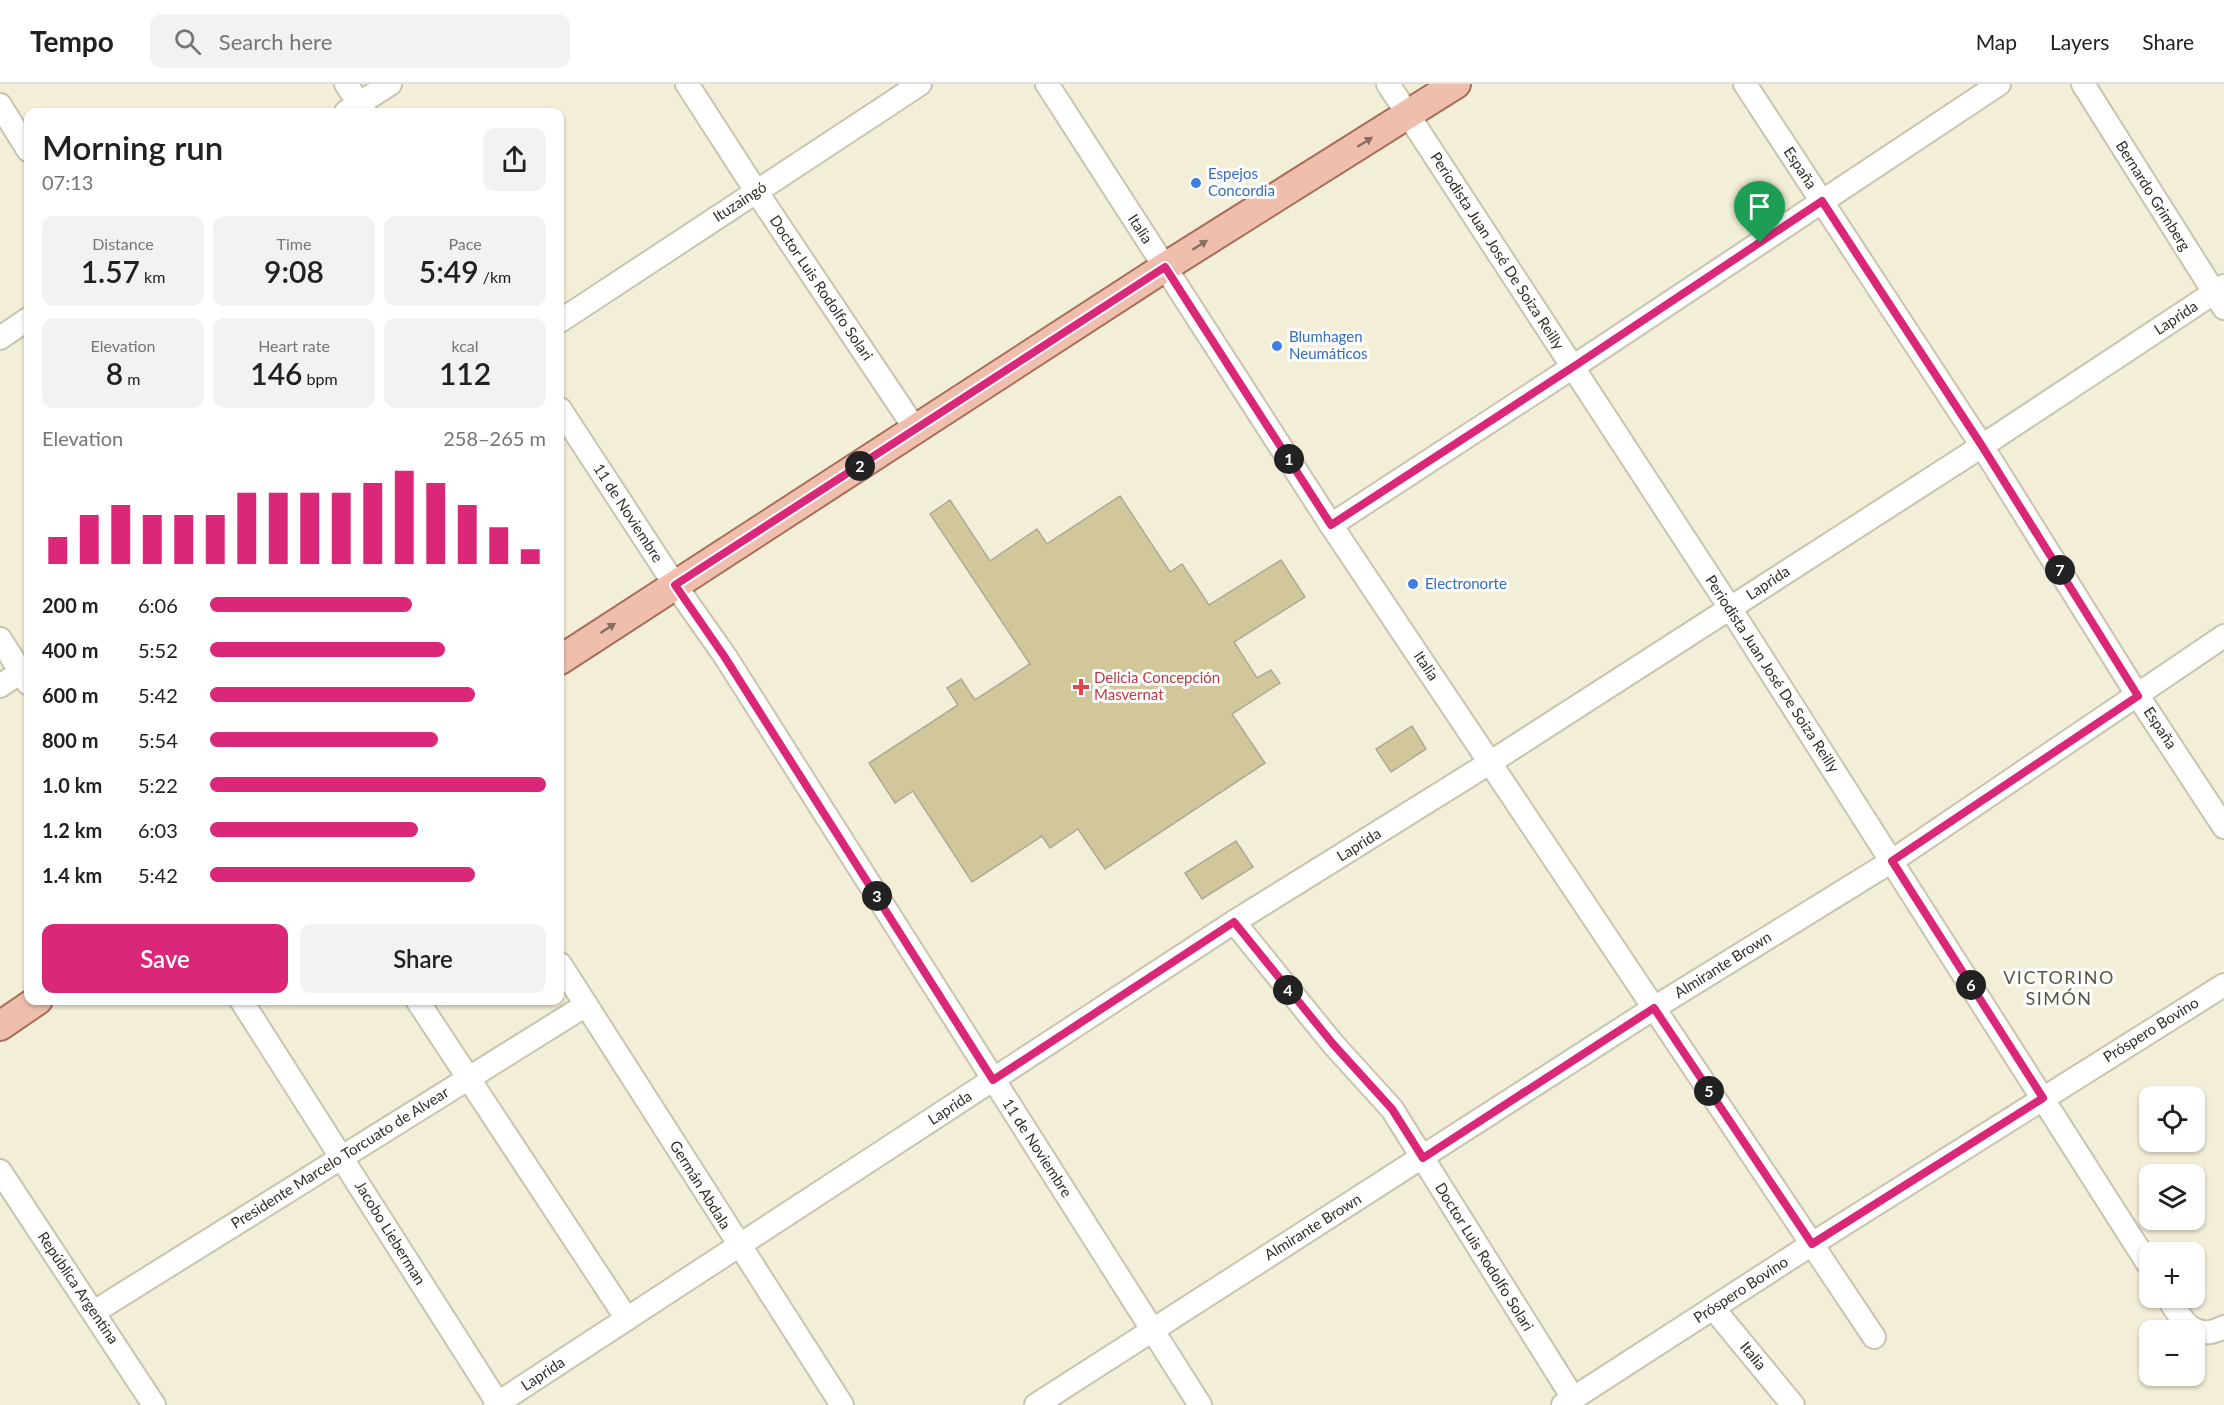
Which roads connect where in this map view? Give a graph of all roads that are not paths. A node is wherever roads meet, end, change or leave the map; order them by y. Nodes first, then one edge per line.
1 (346, 84) edge
2 (390, 84) edge
3 (687, 84) edge
4 (920, 84) edge
5 (1047, 84) edge
6 (1388, 84) edge
7 (1456, 84) edge
8 (1745, 84) edge
9 (1999, 84) edge
10 (2083, 84) edge
11 (0, 105) edge
12 (356, 108) edge
13 (360, 108) edge
14 (1408, 115) junction
15 (24, 144) edge
16 (756, 191) junction
17 (1822, 201) junction
18 (1165, 267) junction
19 (2221, 296) edge
20 (564, 318) edge
21 (24, 322) edge
22 (0, 338) edge
23 (1573, 367) junction
24 (564, 415) edge
25 (916, 430) junction
26 (1982, 446) junction
27 (1331, 525) junction
28 (675, 585) junction
29 (1730, 608) junction
30 (2224, 636) edge
31 (0, 639) edge
32 (564, 657) edge
33 (24, 671) edge
34 (24, 675) edge
35 (0, 686) edge
36 (2138, 696) junction
37 (1491, 762) junction
38 (2224, 827) edge
39 (1892, 861) junction
40 (1234, 922) junction
41 (564, 970) edge
42 (2224, 985) edge
43 (31, 1005) edge
44 (244, 1005) edge
45 (420, 1005) edge
46 (586, 1005) junction
47 (1654, 1008) junction
48 (0, 1026) edge
49 (468, 1079) junction
50 (993, 1080) junction
51 (2043, 1098) junction
52 (342, 1157) junction
53 (1423, 1158) junction
54 (0, 1172) edge
55 (1812, 1244) junction
56 (738, 1246) junction
57 (2139, 1250) edge
58 (1713, 1308) junction
59 (2175, 1308) edge
60 (94, 1312) junction
61 (627, 1319) junction
62 (2224, 1327) edge
63 (1153, 1329) junction
64 (1874, 1336) dead end
65 (1568, 1402) edge
66 (497, 1404) edge
67 (154, 1405) edge
68 (842, 1405) edge
69 (1036, 1405) edge
70 (1200, 1405) edge
71 (1793, 1405) edge

1 - 12 street
2 - 13 street
3 - 16 street, Doctor Luis Rodolfo Solari
4 - 16 street, Ituzaingó
5 - 18 street, Italia
6 - 14 street, Periodista Juan José De Soiza Reilly
7 - 14 main road
8 - 17 street, España
9 - 17 street
10 - 19 street, Bernardo Grimberg
11 - 15 street
18 -> 14 main road
14 - 23 street, Periodista Juan José De Soiza Reilly
16 - 20 street, Ituzaingó
16 - 25 street, Doctor Luis Rodolfo Solari
17 - 23 street
17 - 26 street, España
18 - 25 main road
18 - 27 street, Italia
19 - 26 street, Laprida
21 - 22 street
23 - 27 street
23 - 29 street, Periodista Juan José De Soiza Reilly
24 - 28 street, 11 de Noviembre
25 - 28 main road
26 - 29 street, Laprida
26 - 36 street, España
27 - 37 street, Italia
32 -> 28 main road
28 - 50 street, 11 de Noviembre
29 - 37 street, Laprida
29 - 39 street, Periodista Juan José De Soiza Reilly
30 - 36 street, Almirante Brown
31 - 33 street
34 - 35 street
36 - 38 street, España
36 - 39 street, Almirante Brown
37 - 40 street, Laprida
37 - 47 street, Italia
39 - 47 street, Almirante Brown
39 - 51 street, Periodista Juan José De Soiza Reilly
40 - 50 street, Laprida
40 - 53 street, Doctor Luis Rodolfo Solari
41 - 46 street, Germán Abdala
42 - 51 street, Próspero Bovino
43 - 48 main road
44 - 52 street, Jacobo Lieberman
45 - 49 street
46 - 49 street, Presidente Marcelo Torcuato de Alvear
46 - 56 street, Germán Abdala
47 - 53 street, Almirante Brown
47 - 55 street, Italia
49 - 52 street, Presidente Marcelo Torcuato de Alvear
49 - 61 street
50 - 56 street, Laprida
50 - 63 street, 11 de Noviembre
51 - 55 street, Próspero Bovino
51 - 57 street, Periodista Juan José De Soiza Reilly
52 - 60 street, Presidente Marcelo Torcuato de Alvear
52 - 66 street, Jacobo Lieberman
53 - 63 street, Almirante Brown
53 - 65 street, Doctor Luis Rodolfo Solari
54 - 60 street, República Argentina
55 - 58 street, Próspero Bovino
55 - 64 street, Italia
56 - 61 street, Laprida
56 - 68 street, Germán Abdala
58 - 65 street, Próspero Bovino
58 - 71 street, Italia
59 - 62 street
60 - 67 street, República Argentina
61 - 66 street, Laprida
63 - 69 street, Almirante Brown
63 - 70 street, 11 de Noviembre

